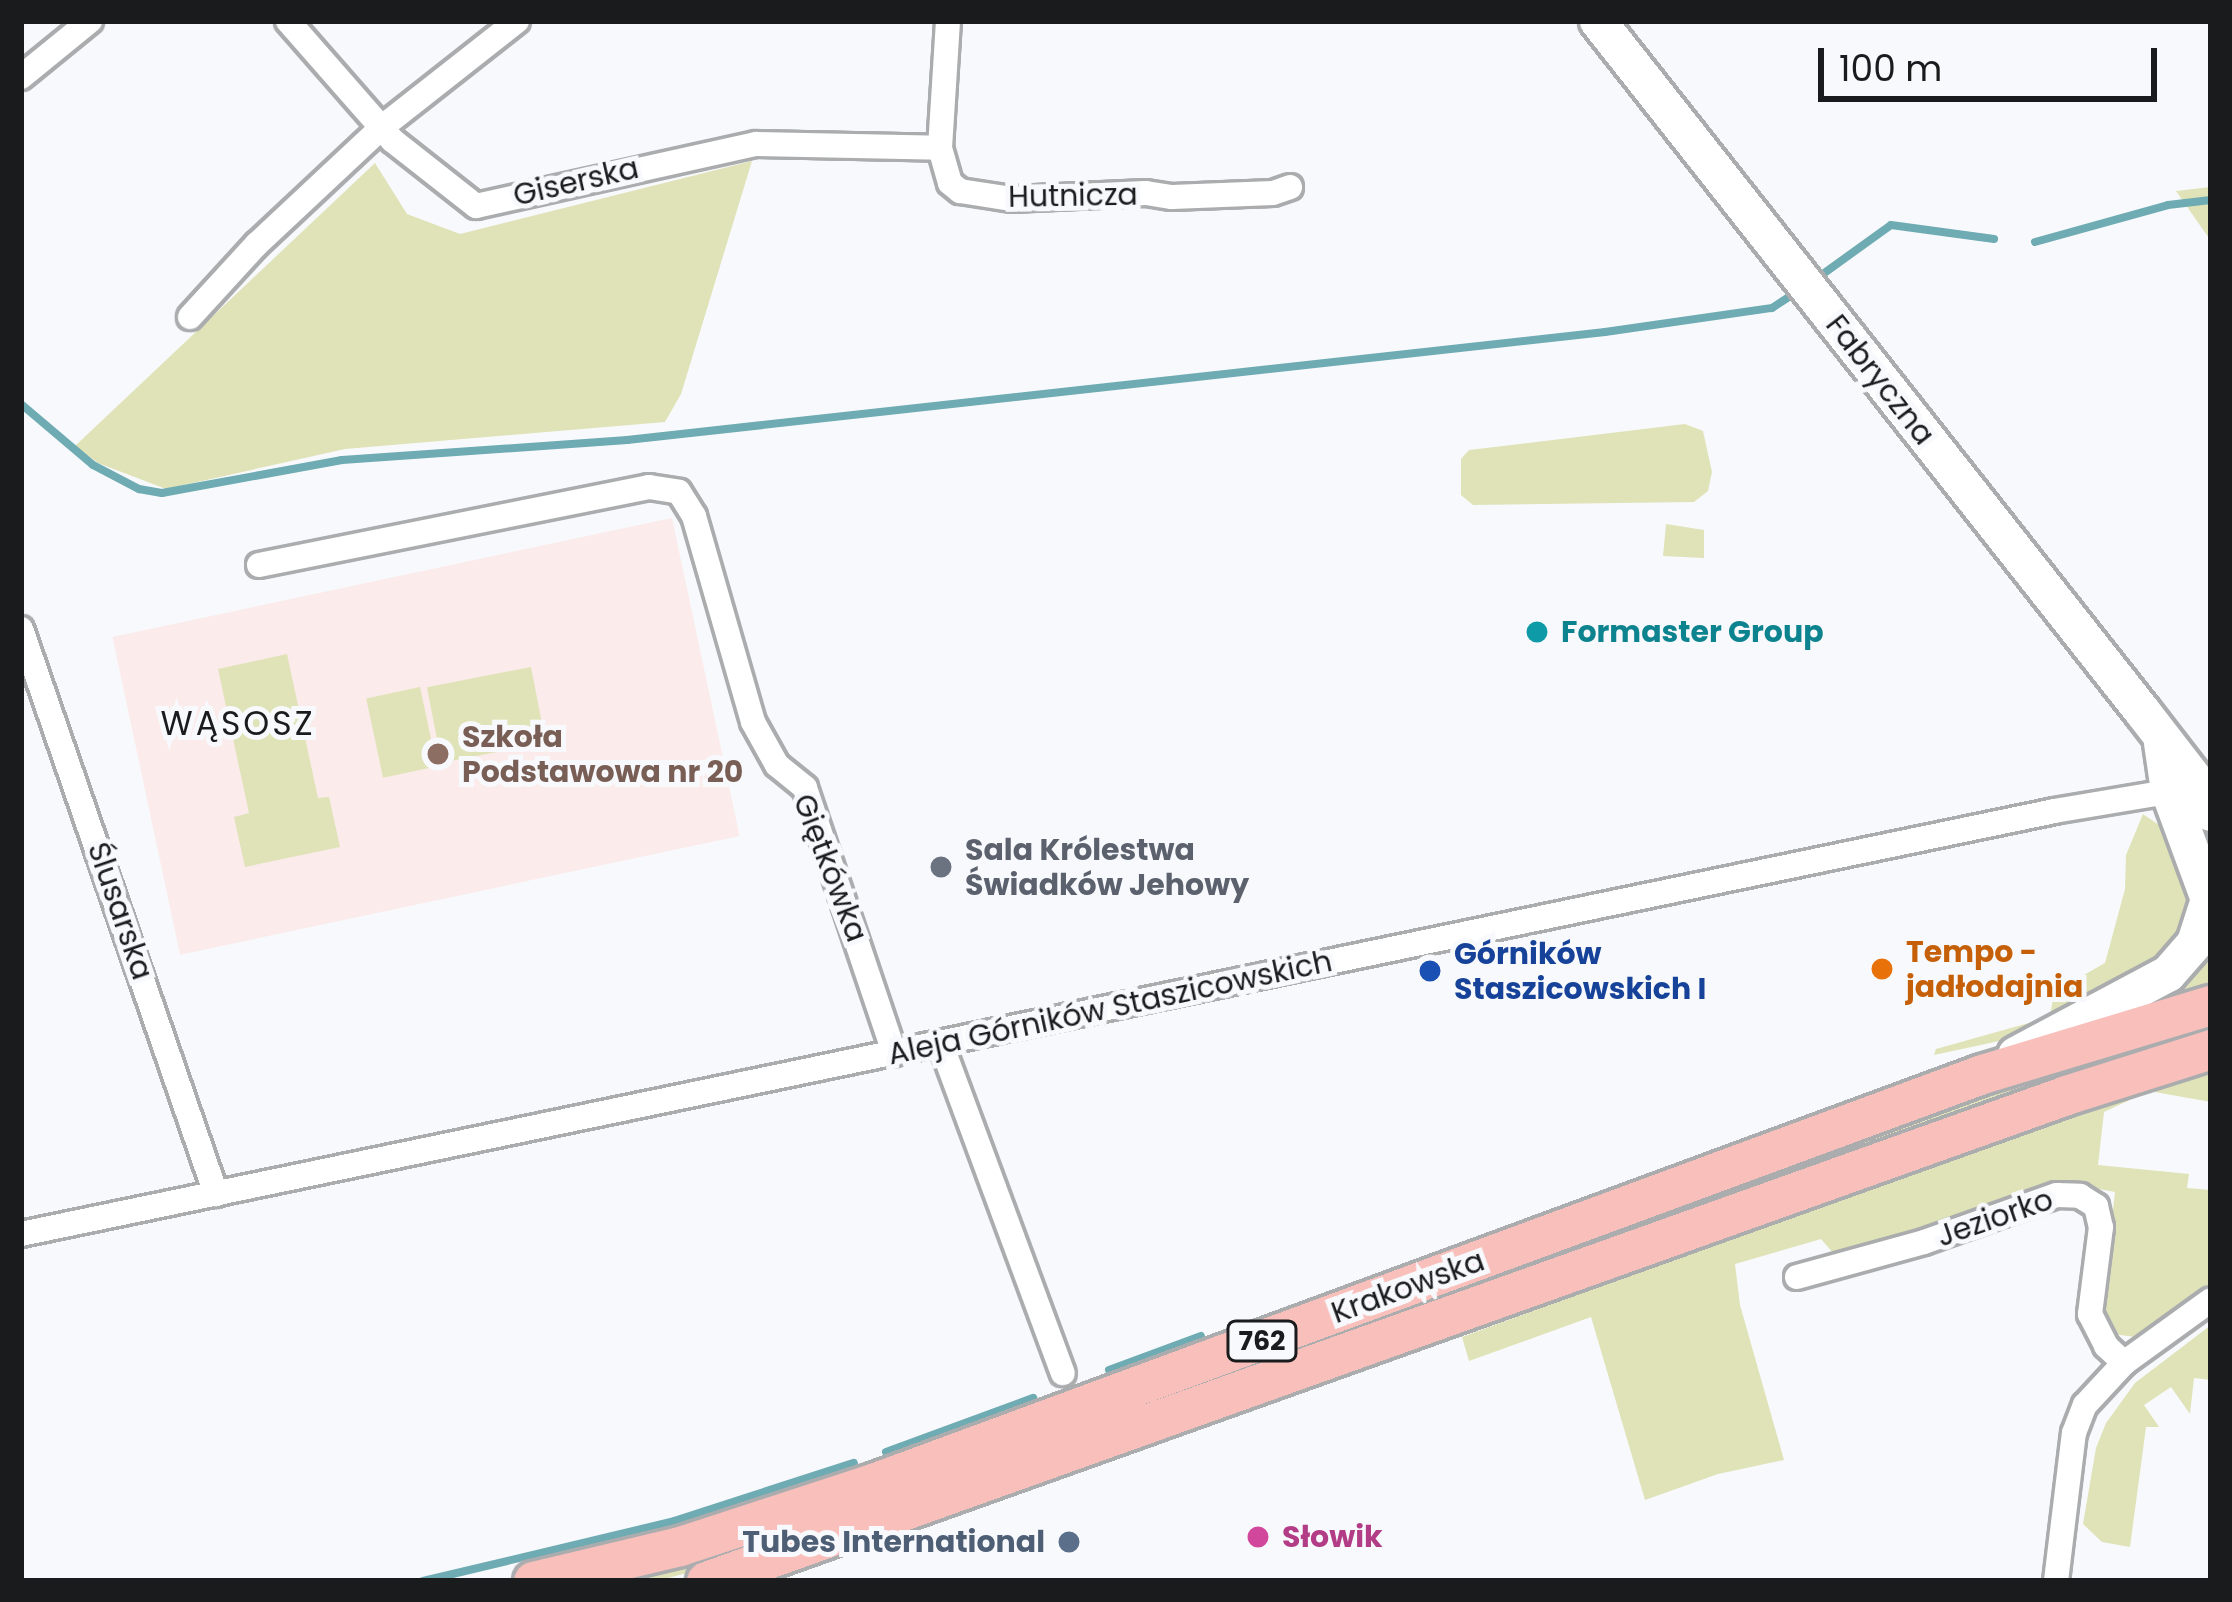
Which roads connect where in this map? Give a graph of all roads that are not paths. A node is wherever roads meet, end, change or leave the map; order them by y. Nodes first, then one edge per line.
1 (90, 21) edge
2 (288, 21) edge
3 (517, 21) edge
4 (948, 21) edge
5 (1598, 21) edge
6 (21, 77) edge
7 (381, 128) junction
8 (940, 148) junction
9 (1290, 188) dead end
10 (190, 317) dead end
11 (259, 565) dead end
12 (21, 629) edge
13 (2198, 794) edge
14 (2210, 902) edge
15 (2211, 1005) edge
16 (941, 1044) junction
17 (2211, 1049) edge
18 (894, 1053) junction
19 (1982, 1074) junction
20 (216, 1194) junction
21 (21, 1234) edge
22 (1798, 1277) dead end
23 (2211, 1300) edge
24 (2125, 1363) junction
25 (1063, 1372) dead end
26 (533, 1581) edge
27 (706, 1581) edge
28 (2056, 1581) edge

1 - 6 street
2 - 7 street, Giserska
3 - 7 street
4 - 8 street
5 - 13 main road, Fabryczna
7 - 8 street, Giserska
7 - 10 street
8 - 9 street, Hutnicza
11 - 18 street, Giętkówka
12 - 20 street, Ślusarska
13 - 14 main road, Fabryczna
13 - 16 street, Aleja Górników Staszicowskich
14 - 19 main road
15 - 19 main road, Krakowska / 762
16 - 18 street, Aleja Górników Staszicowskich
16 - 25 street
17 - 27 main road, Krakowska / 762
18 - 20 street, Aleja Górników Staszicowskich
19 - 26 main road, Krakowska / 762
20 - 21 street, Aleja Górników Staszicowskich
22 - 24 street, Jeziorko
23 - 24 street
24 - 28 street

